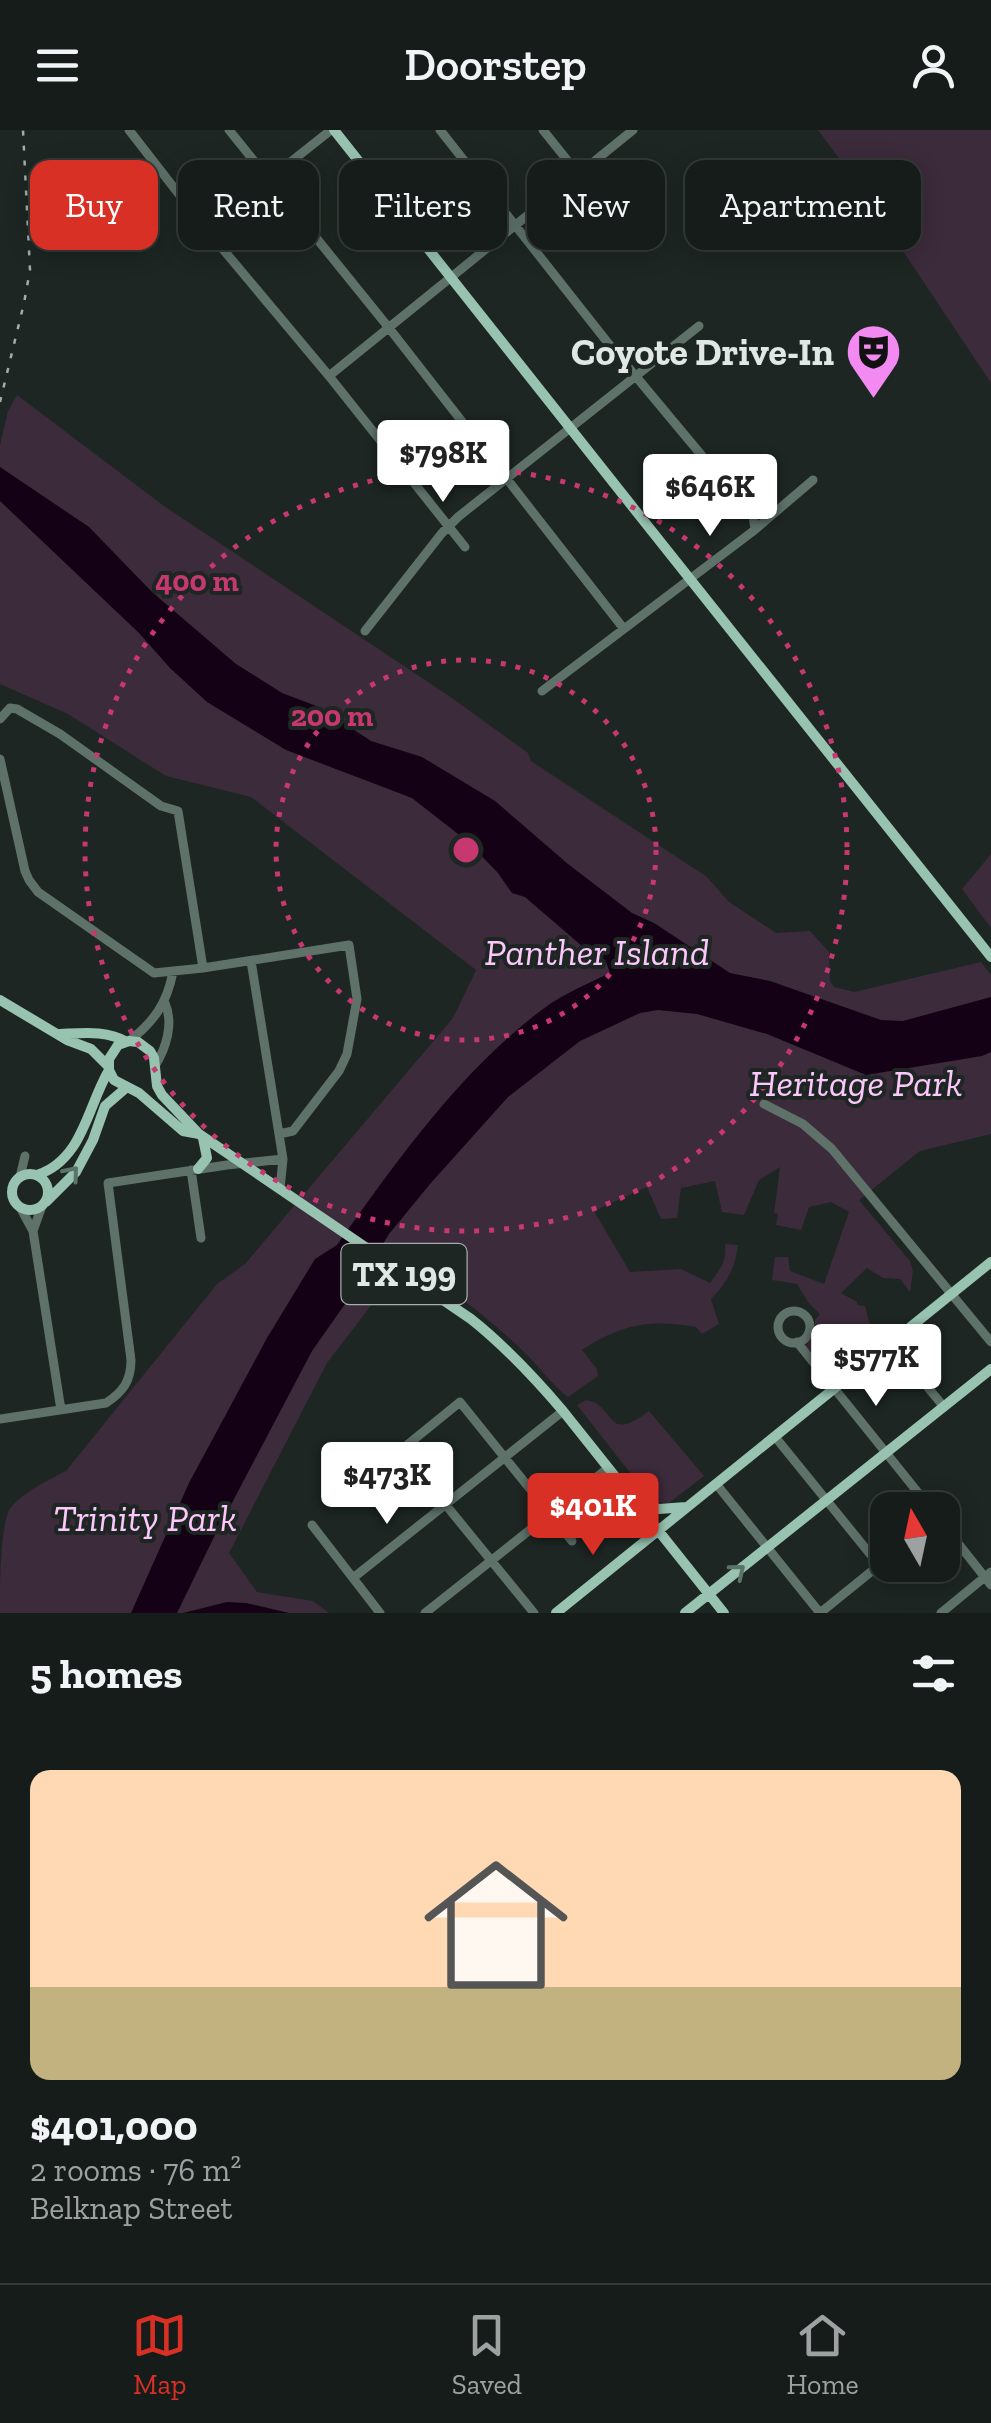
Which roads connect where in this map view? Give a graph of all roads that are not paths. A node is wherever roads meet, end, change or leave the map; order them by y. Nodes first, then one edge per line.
1 (130, 130) edge
2 (229, 130) edge
3 (332, 130) edge
4 (440, 130) edge
5 (543, 130) edge
6 (633, 130) edge
7 (252, 160) edge
8 (294, 160) edge
9 (567, 160) edge
10 (597, 160) edge
11 (178, 193) edge
12 (527, 217) edge
13 (516, 226) junction
14 (319, 242) edge
15 (224, 250) edge
16 (450, 279) junction
17 (698, 326) dead end
18 (389, 328) junction
19 (329, 376) junction
20 (636, 376) junction
21 (570, 427) junction
22 (507, 478) junction
23 (813, 480) dead end
24 (449, 526) junction
25 (755, 528) junction
26 (465, 547) dead end
27 (690, 578) junction
28 (624, 628) junction
29 (365, 630) dead end
30 (542, 692) dead end
31 (0, 719) edge
32 (0, 759) edge
33 (991, 957) edge
34 (251, 961) junction
35 (203, 968) junction
36 (173, 972) junction
37 (0, 1000) edge
38 (165, 1003) junction
39 (59, 1034) junction
40 (128, 1041) junction
41 (108, 1068) junction
42 (155, 1068) junction
43 (128, 1087) junction
44 (764, 1104) dead end
45 (279, 1134) junction
46 (201, 1136) junction
47 (284, 1159) junction
48 (242, 1164) junction
49 (195, 1170) junction
50 (36, 1175) junction
51 (19, 1178) junction
52 (0, 1187) edge
53 (280, 1189) junction
54 (0, 1197) edge
55 (44, 1204) junction
56 (19, 1206) junction
57 (32, 1231) junction
58 (202, 1238) dead end
59 (991, 1262) edge
60 (952, 1295) junction
61 (797, 1342) dead end
62 (991, 1342) edge
63 (892, 1344) junction
64 (991, 1369) edge
65 (835, 1390) junction
66 (944, 1406) junction
67 (60, 1410) junction
68 (562, 1411) junction
69 (0, 1418) edge
70 (776, 1438) junction
71 (886, 1453) junction
72 (504, 1458) junction
73 (608, 1468) junction
74 (717, 1484) junction
75 (917, 1492) edge
76 (827, 1500) junction
77 (633, 1501) junction
78 (445, 1506) junction
79 (690, 1506) junction
80 (551, 1514) junction
81 (312, 1525) dead end
82 (656, 1533) junction
83 (572, 1541) dead end
84 (960, 1543) edge
85 (768, 1547) junction
86 (870, 1548) edge
87 (490, 1561) junction
88 (870, 1573) edge
89 (353, 1578) junction
90 (989, 1578) edge
91 (709, 1594) junction
92 (380, 1613) edge
93 (425, 1613) edge
94 (534, 1613) edge
95 (556, 1613) edge
96 (685, 1613) edge
97 (724, 1613) edge
98 (820, 1613) edge
99 (941, 1613) edge

1 - 11 street
2 - 7 street
3 - 8 street
3 - 16 main road
4 - 13 street
5 - 9 street
6 - 10 street
12 - 13 street
13 - 16 street
13 - 20 street
14 - 18 street
15 - 19 street
16 - 18 street
16 - 21 main road
17 - 20 street
18 - 19 street
18 - 22 street
19 - 24 street
20 - 21 street
20 - 25 street
21 - 22 street
21 - 27 main road
22 - 24 street
22 - 28 street
23 - 25 street
24 - 26 street
24 - 29 street
25 - 27 street
27 - 28 street
27 - 33 main road
28 - 30 street
31 - 35 street
32 - 36 street
34 - 35 street
34 - 45 street
34 - 45 street
35 - 36 street
36 - 38 street
37 - 39 main road
38 - 40 street
38 - 42 street
39 - 40 main road
39 - 41 main road
40 - 41 main road
40 - 42 main road
41 - 43 main road
41 - 50 main road
42 - 43 main road
42 - 46 main road, TX 199
43 - 46 main road, TX 199
55 -> 43 main road
44 - 60 street
45 - 47 street
46 - 48 main road, TX 199
46 - 49 main road
47 - 48 street
47 - 53 street
48 - 49 street
48 - 53 main road, TX 199
49 - 58 street
49 - 67 street
50 - 51 main road
50 - 51 street
50 - 55 main road
51 - 52 main road
51 - 56 main road
53 - 68 main road, TX 199
54 - 56 main road
55 - 56 main road
55 - 57 street
56 - 57 street
57 - 67 street
59 - 60 main road
60 - 62 street
60 - 63 main road
61 - 65 street
63 - 65 main road
63 - 66 street
64 - 66 main road
65 - 70 main road
65 - 71 street
66 - 71 main road
67 - 69 street
68 - 72 street
68 - 73 main road, TX 199
70 - 74 main road
70 - 76 street
71 - 75 street
71 - 76 main road
72 - 78 street
72 - 78 street
72 - 80 street
73 - 77 main road, TX 199
73 - 80 street
74 - 79 main road
74 - 85 street
76 - 85 main road
76 - 86 street
77 - 79 main road
77 - 82 main road, TX 199
78 - 87 street
78 - 89 street
79 - 82 main road
80 - 83 street
80 - 87 street
81 - 89 street
82 - 91 main road, TX 199
82 - 95 main road
84 - 90 street
91 -> 85 main road
85 - 98 street
87 - 93 street
87 - 94 street
88 - 98 street
89 - 92 street
90 - 99 street
91 - 96 main road
91 - 97 main road, TX 199

